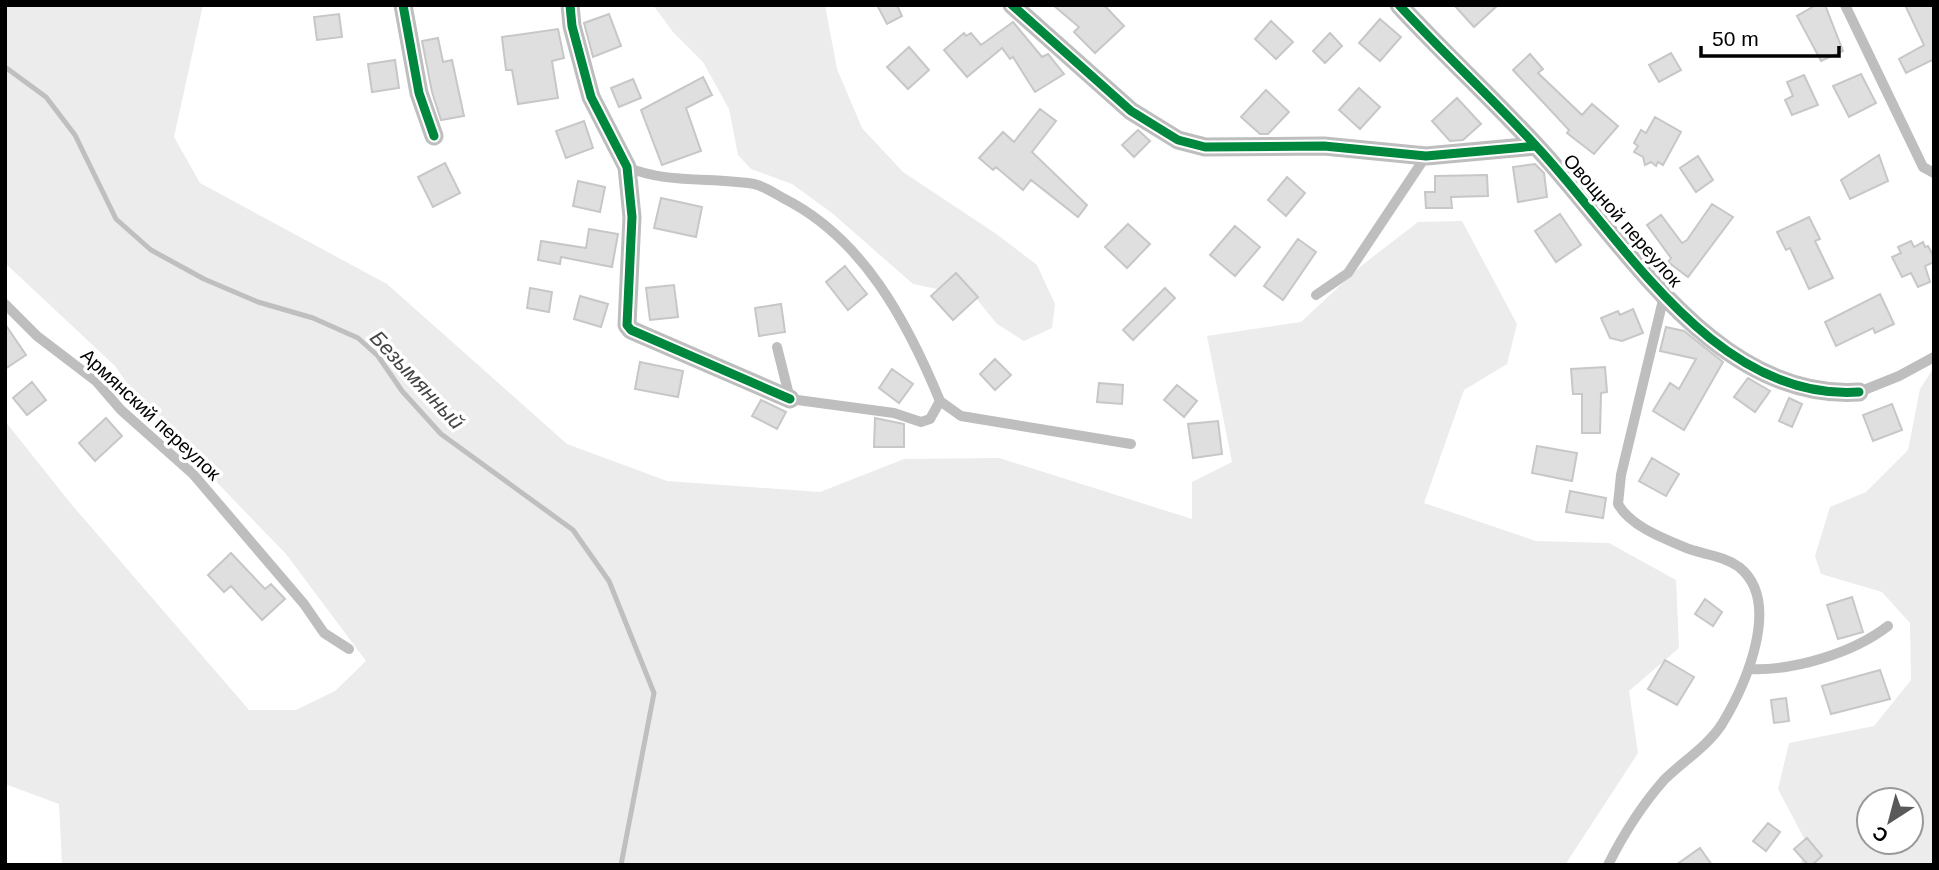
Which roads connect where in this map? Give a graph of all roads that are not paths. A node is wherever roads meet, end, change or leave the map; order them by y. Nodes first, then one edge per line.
1 (403, 5) edge
2 (570, 5) edge
3 (1012, 5) edge
4 (1399, 5) edge
5 (1845, 5) edge
6 (434, 136) dead end
7 (1536, 146) junction
8 (1426, 156) junction
9 (627, 167) junction
10 (1934, 173) edge
11 (1316, 295) dead end
12 (1664, 295) junction
13 (5, 304) edge
14 (777, 347) dead end
15 (1934, 357) edge
16 (1859, 391) joint
17 (790, 399) junction
18 (940, 401) junction
19 (1131, 444) dead end
20 (1888, 626) dead end
21 (349, 649) dead end
22 (1749, 669) junction
23 (1608, 865) edge

1 - 6 street
2 - 9 street
3 - 8 street
4 - 7 street, Овощной переулок
5 - 10 lane
7 - 8 street
7 - 12 street, Овощной переулок
8 - 11 lane
9 - 17 street
9 - 18 lane
12 - 16 street, Овощной переулок
12 - 22 lane
13 - 21 lane, Армянский переулок
14 - 17 lane
15 - 16 lane
17 - 18 lane
18 - 19 lane
20 - 22 lane
22 - 23 lane

